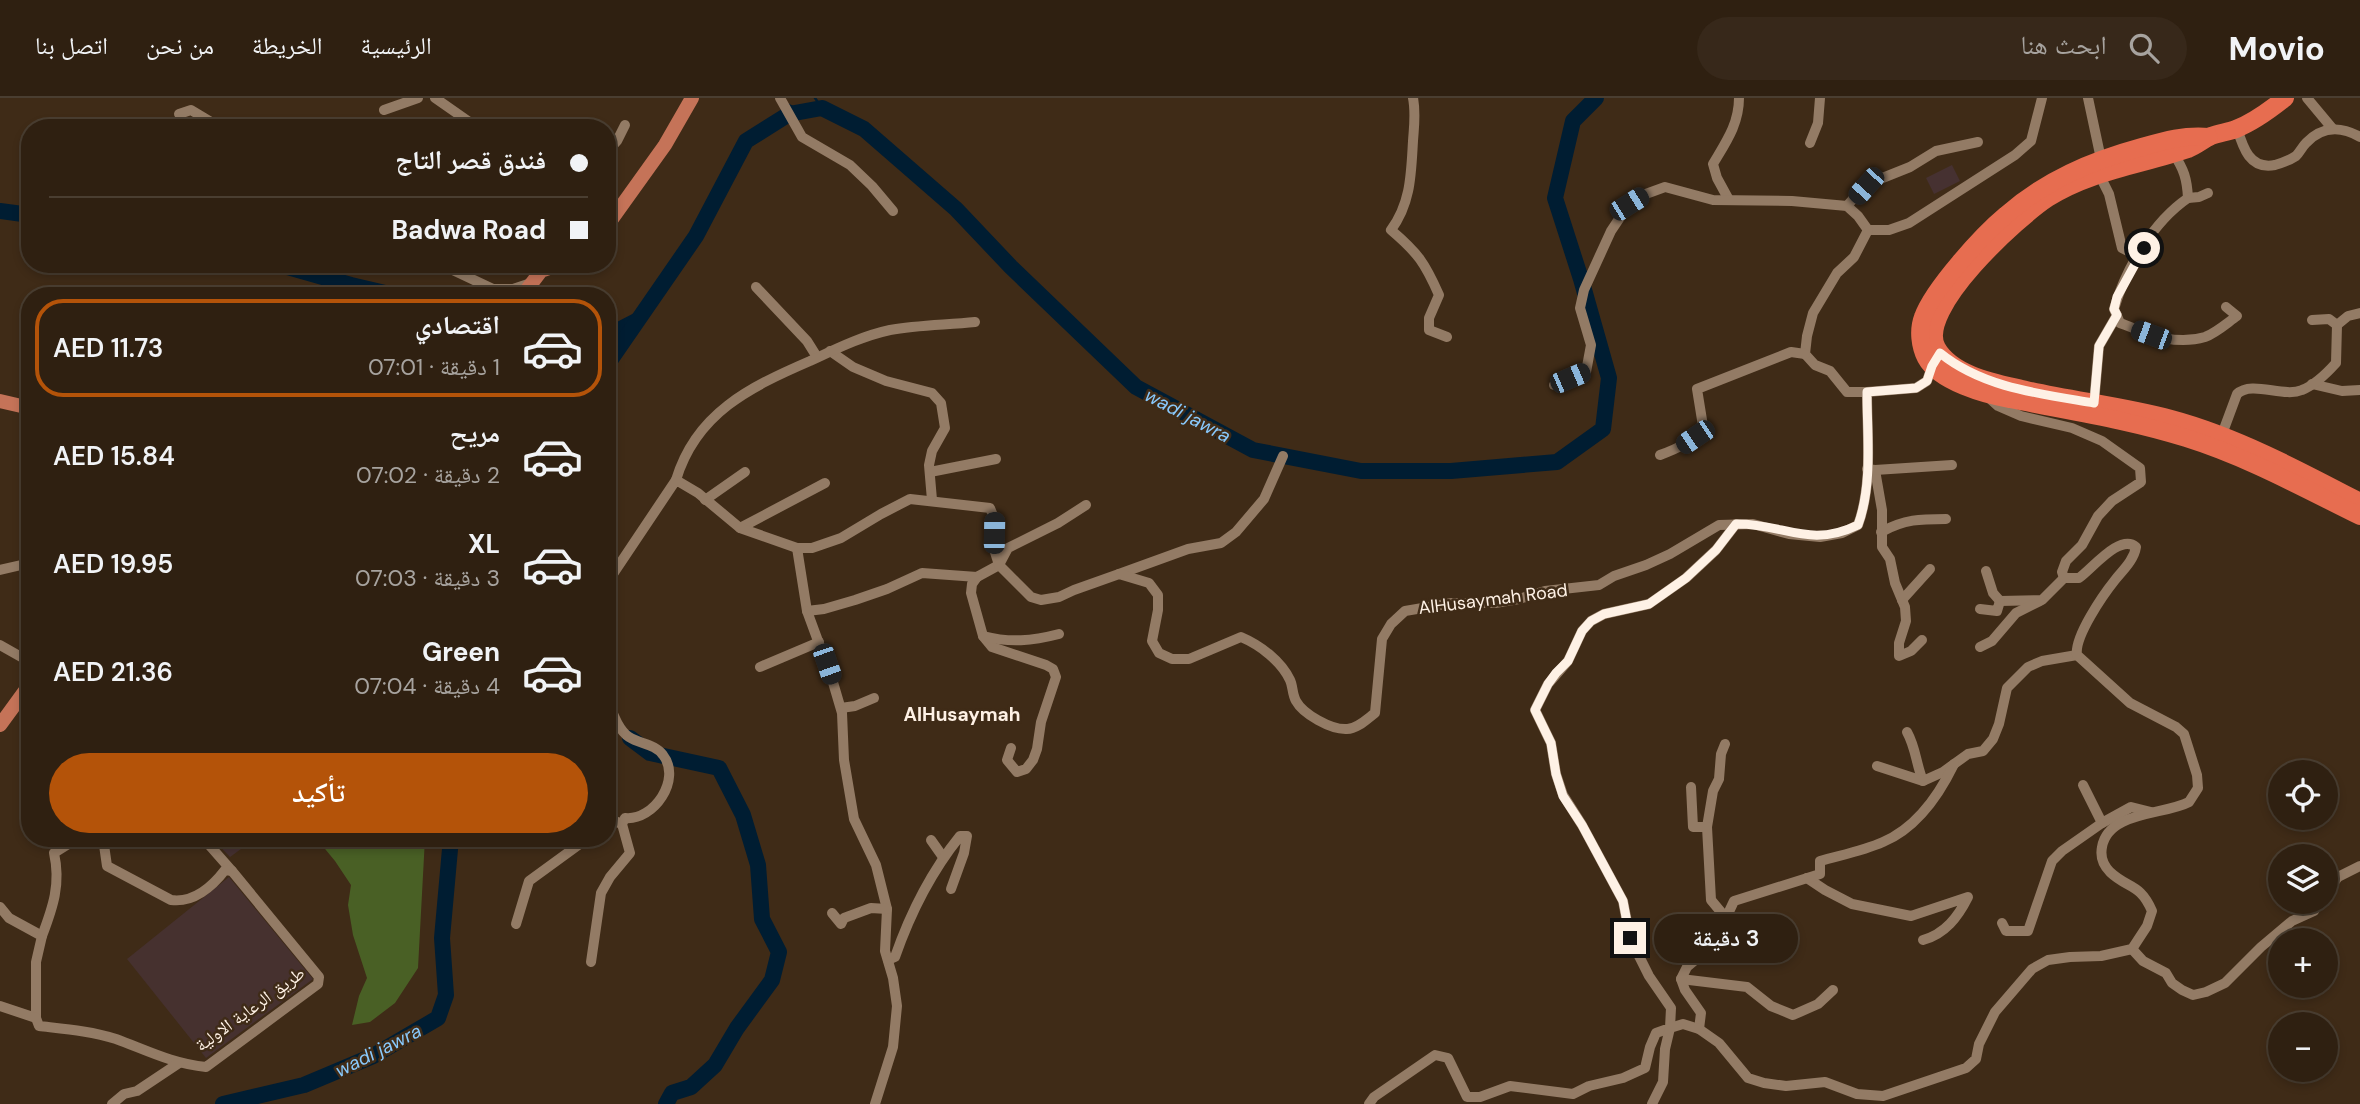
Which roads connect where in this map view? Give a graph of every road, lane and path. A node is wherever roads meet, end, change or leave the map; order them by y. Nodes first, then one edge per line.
1 (418, 98) edge
2 (435, 98) edge
3 (692, 98) edge
4 (779, 98) edge
5 (1413, 98) edge
6 (1739, 98) edge
7 (1820, 98) edge
8 (2042, 98) edge
9 (2088, 98) edge
10 (2307, 98) edge
11 (2279, 103) edge
12 (384, 110) dead end
13 (178, 114) dead end
14 (206, 119) edge
15 (465, 119) edge
16 (625, 125) dead end
17 (2237, 128) junction
18 (2332, 128) junction
19 (2209, 137) junction
20 (2360, 137) edge
21 (616, 142) edge
22 (1979, 142) dead end
23 (1810, 143) dead end
24 (2173, 153) junction
25 (2100, 167) junction
26 (2208, 193) dead end
27 (2188, 198) junction
28 (1729, 200) junction
29 (1847, 206) junction
30 (893, 211) dead end
31 (616, 213) edge
32 (1868, 230) junction
33 (2149, 238) junction
34 (459, 273) edge
35 (536, 273) edge
36 (531, 283) junction
37 (489, 287) edge
38 (519, 287) edge
39 (528, 287) edge
40 (756, 288) dead end
41 (2226, 307) dead end
42 (2360, 313) edge
43 (2117, 315) junction
44 (2312, 320) dead end
45 (975, 322) dead end
46 (2337, 325) junction
47 (1447, 337) dead end
48 (830, 351) junction
49 (1805, 354) junction
50 (817, 357) junction
51 (1936, 360) junction
52 (2312, 384) junction
53 (1554, 385) dead end
54 (2360, 390) edge
55 (1867, 392) junction
56 (1985, 394) junction
57 (0, 401) edge
58 (2094, 403) junction
59 (21, 406) edge
60 (2221, 437) junction
61 (1660, 455) dead end
62 (1283, 456) dead end
63 (996, 459) dead end
64 (1952, 465) dead end
65 (1871, 470) junction
66 (745, 472) dead end
67 (930, 472) junction
68 (676, 480) junction
69 (825, 483) dead end
70 (705, 500) junction
71 (932, 500) junction
72 (2360, 502) edge
73 (1086, 505) dead end
74 (2360, 516) edge
75 (1946, 519) dead end
76 (1736, 524) junction
77 (740, 528) junction
78 (1881, 532) junction
79 (797, 548) junction
80 (21, 565) edge
81 (999, 565) junction
82 (1930, 569) dead end
83 (0, 570) edge
84 (616, 570) edge
85 (1986, 571) dead end
86 (1119, 574) junction
87 (976, 577) junction
88 (2064, 578) junction
89 (1902, 600) junction
90 (2042, 600) junction
91 (2000, 601) junction
92 (1980, 609) dead end
93 (807, 611) junction
94 (1059, 634) dead end
95 (983, 636) junction
96 (1922, 640) dead end
97 (819, 642) junction
98 (0, 645) edge
99 (1980, 647) dead end
100 (2077, 655) junction
101 (21, 657) edge
102 (760, 667) dead end
103 (21, 696) edge
104 (874, 698) dead end
105 (841, 708) junction
106 (616, 718) edge
107 (0, 724) edge
108 (1907, 732) dead end
109 (1725, 744) dead end
110 (1011, 748) dead end
111 (1954, 764) junction
112 (1877, 766) dead end
113 (1923, 781) junction
114 (2083, 785) dead end
115 (1691, 787) dead end
116 (2151, 812) junction
117 (616, 822) edge
118 (2102, 823) junction
119 (622, 824) junction
120 (1707, 827) junction
121 (931, 839) dead end
122 (64, 847) edge
123 (104, 847) edge
124 (211, 847) edge
125 (576, 847) edge
126 (943, 857) junction
127 (2360, 866) edge
128 (233, 871) junction
129 (2338, 877) edge
130 (1807, 878) junction
131 (951, 889) dead end
132 (0, 907) edge
133 (887, 909) junction
134 (832, 913) dead end
135 (2307, 914) edge
136 (1726, 918) junction
137 (2002, 923) dead end
138 (516, 924) dead end
139 (42, 936) junction
140 (1923, 940) dead end
141 (2132, 949) junction
142 (888, 960) junction
143 (591, 962) dead end
144 (1681, 979) junction
145 (1833, 990) dead end
146 (0, 1006) edge
147 (36, 1018) junction
148 (1670, 1028) junction
149 (1699, 1029) junction
150 (179, 1063) junction
151 (1477, 1101) edge
152 (111, 1104) edge
153 (875, 1104) edge
154 (1369, 1104) edge
155 (1652, 1104) edge

1 - 12 street
2 - 15 street
3 - 31 main road
4 - 30 street
5 - 47 street
6 - 28 street
7 - 23 street
8 - 32 street
9 - 25 street
10 - 18 street
11 - 17 highway
13 - 14 street
16 - 21 street
17 - 18 street
17 - 19 highway
18 - 20 street
19 - 24 highway
19 - 25 highway
22 - 29 street
24 - 25 highway
24 - 27 street
25 - 33 street
25 - 51 highway
26 - 27 street
27 - 33 street
28 - 29 street
28 - 53 street
29 - 32 street
32 - 49 street
33 - 43 street
34 - 37 street
35 - 36 main road
36 - 38 street
36 - 39 main road
40 - 50 street
41 - 43 street
42 - 46 street
43 - 58 street
44 - 46 street
45 - 48 street
46 - 52 street
48 - 50 street
48 - 67 street
49 - 55 street
49 - 61 street
50 - 68 street
51 - 55 street
51 - 56 highway
51 - 58 highway
52 - 54 street
52 - 60 street
55 - 65 street, AlHusaymah Road
56 - 74 highway
56 - 88 street
57 - 59 main road
58 - 60 highway
60 - 72 highway
62 - 86 street
63 - 67 street
64 - 65 street
65 - 76 street, AlHusaymah Road
65 - 78 street
66 - 70 street
67 - 71 street
68 - 70 street
68 - 84 street
69 - 77 street
70 - 77 street
71 - 79 street
71 - 81 street
73 - 81 street
75 - 78 street
76 - 86 street, AlHusaymah Road
76 - 148 street
77 - 79 street
78 - 89 street
79 - 93 street
80 - 83 street
81 - 86 street
81 - 87 street
82 - 89 street
85 - 91 street
87 - 93 street
87 - 95 street
88 - 90 street
88 - 100 street
89 - 96 street
90 - 91 street
90 - 99 street
91 - 92 street
93 - 97 street
94 - 95 street
95 - 110 street
97 - 102 street
97 - 105 street
98 - 101 street
100 - 111 street
100 - 116 street
103 - 107 main road
104 - 105 street
105 - 133 street
106 - 119 street
108 - 113 street
109 - 120 street
111 - 113 street
111 - 130 street
112 - 113 street
114 - 118 street
115 - 120 street
116 - 118 street
116 - 141 street
117 - 119 street
118 - 137 street
119 - 143 street
120 - 136 street
121 - 126 street
122 - 139 street
123 - 128 street
124 - 128 street
125 - 138 street
126 - 131 street
126 - 142 street
127 - 129 street
128 - 150 street, طريق الرعاية الاولية
130 - 136 street
130 - 140 street
132 - 139 street
133 - 134 street
133 - 142 street
135 - 141 street
136 - 144 street
139 - 147 street
141 - 149 street
142 - 153 street
144 - 145 street
144 - 149 street
146 - 147 street
147 - 150 street, طريق الرعاية الاولية
148 - 149 street
148 - 151 street
148 - 155 street
150 - 152 street
151 - 154 street

